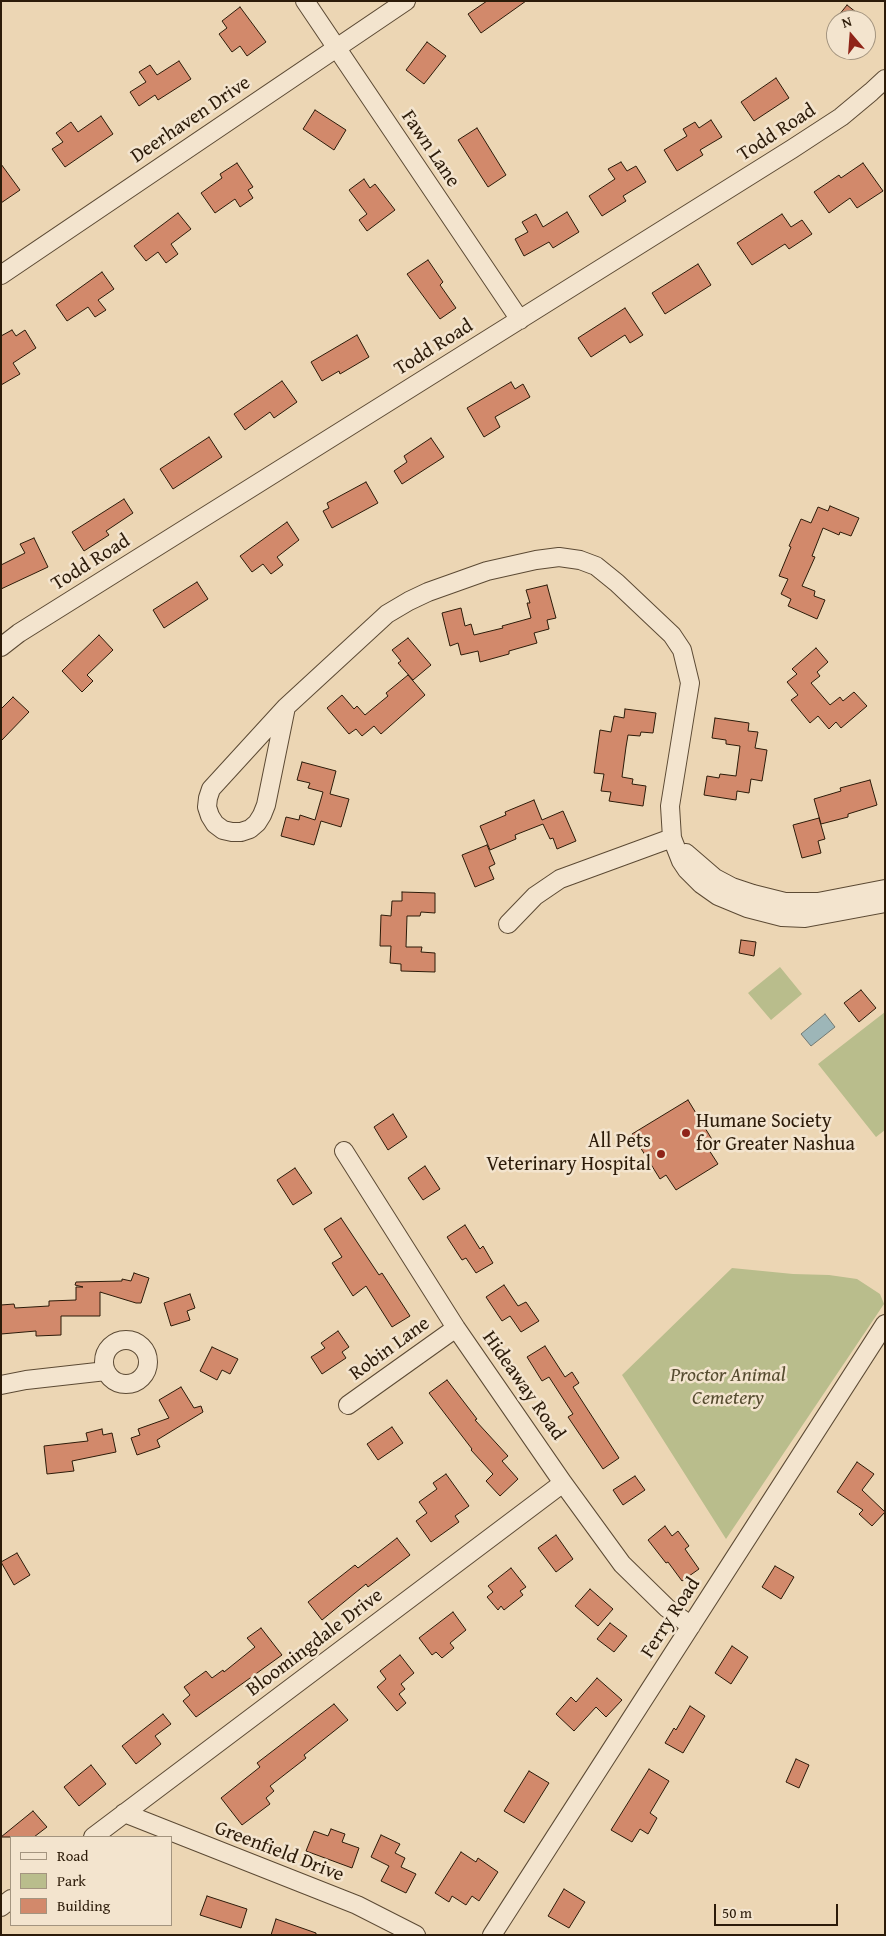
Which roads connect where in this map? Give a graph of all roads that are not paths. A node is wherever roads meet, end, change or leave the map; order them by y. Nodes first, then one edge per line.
1 (305, 1) edge
2 (406, 1) edge
3 (336, 48) junction
4 (885, 78) edge
5 (1, 275) edge
6 (520, 320) junction
7 (1, 647) edge
8 (286, 707) junction
9 (672, 838) junction
10 (885, 889) edge
11 (885, 903) edge
12 (508, 924) dead end
13 (344, 1151) dead end
14 (885, 1324) edge
15 (456, 1328) junction
16 (106, 1371) dead end
17 (1, 1385) edge
18 (348, 1405) dead end
19 (563, 1483) junction
20 (691, 1626) junction
21 (124, 1813) junction
22 (93, 1836) edge
23 (416, 1935) edge
24 (492, 1935) edge

1 - 3 street, Fawn Lane
2 - 3 street, Deerhaven Drive
3 - 5 street, Deerhaven Drive
3 - 6 street, Fawn Lane
4 - 6 street, Todd Road
6 - 7 street, Todd Road
8 - 8 street
8 - 9 street
9 - 10 street
9 - 11 street
9 - 12 street
13 - 15 street, Hideaway Road
14 - 20 street, Ferry Road
15 - 18 street, Robin Lane
15 - 19 street, Hideaway Road
16 - 17 street
19 - 20 street, Hideaway Road
19 - 21 street, Bloomingdale Drive
20 - 24 street, Ferry Road
21 - 22 street, Bloomingdale Drive
21 - 23 street, Greenfield Drive

